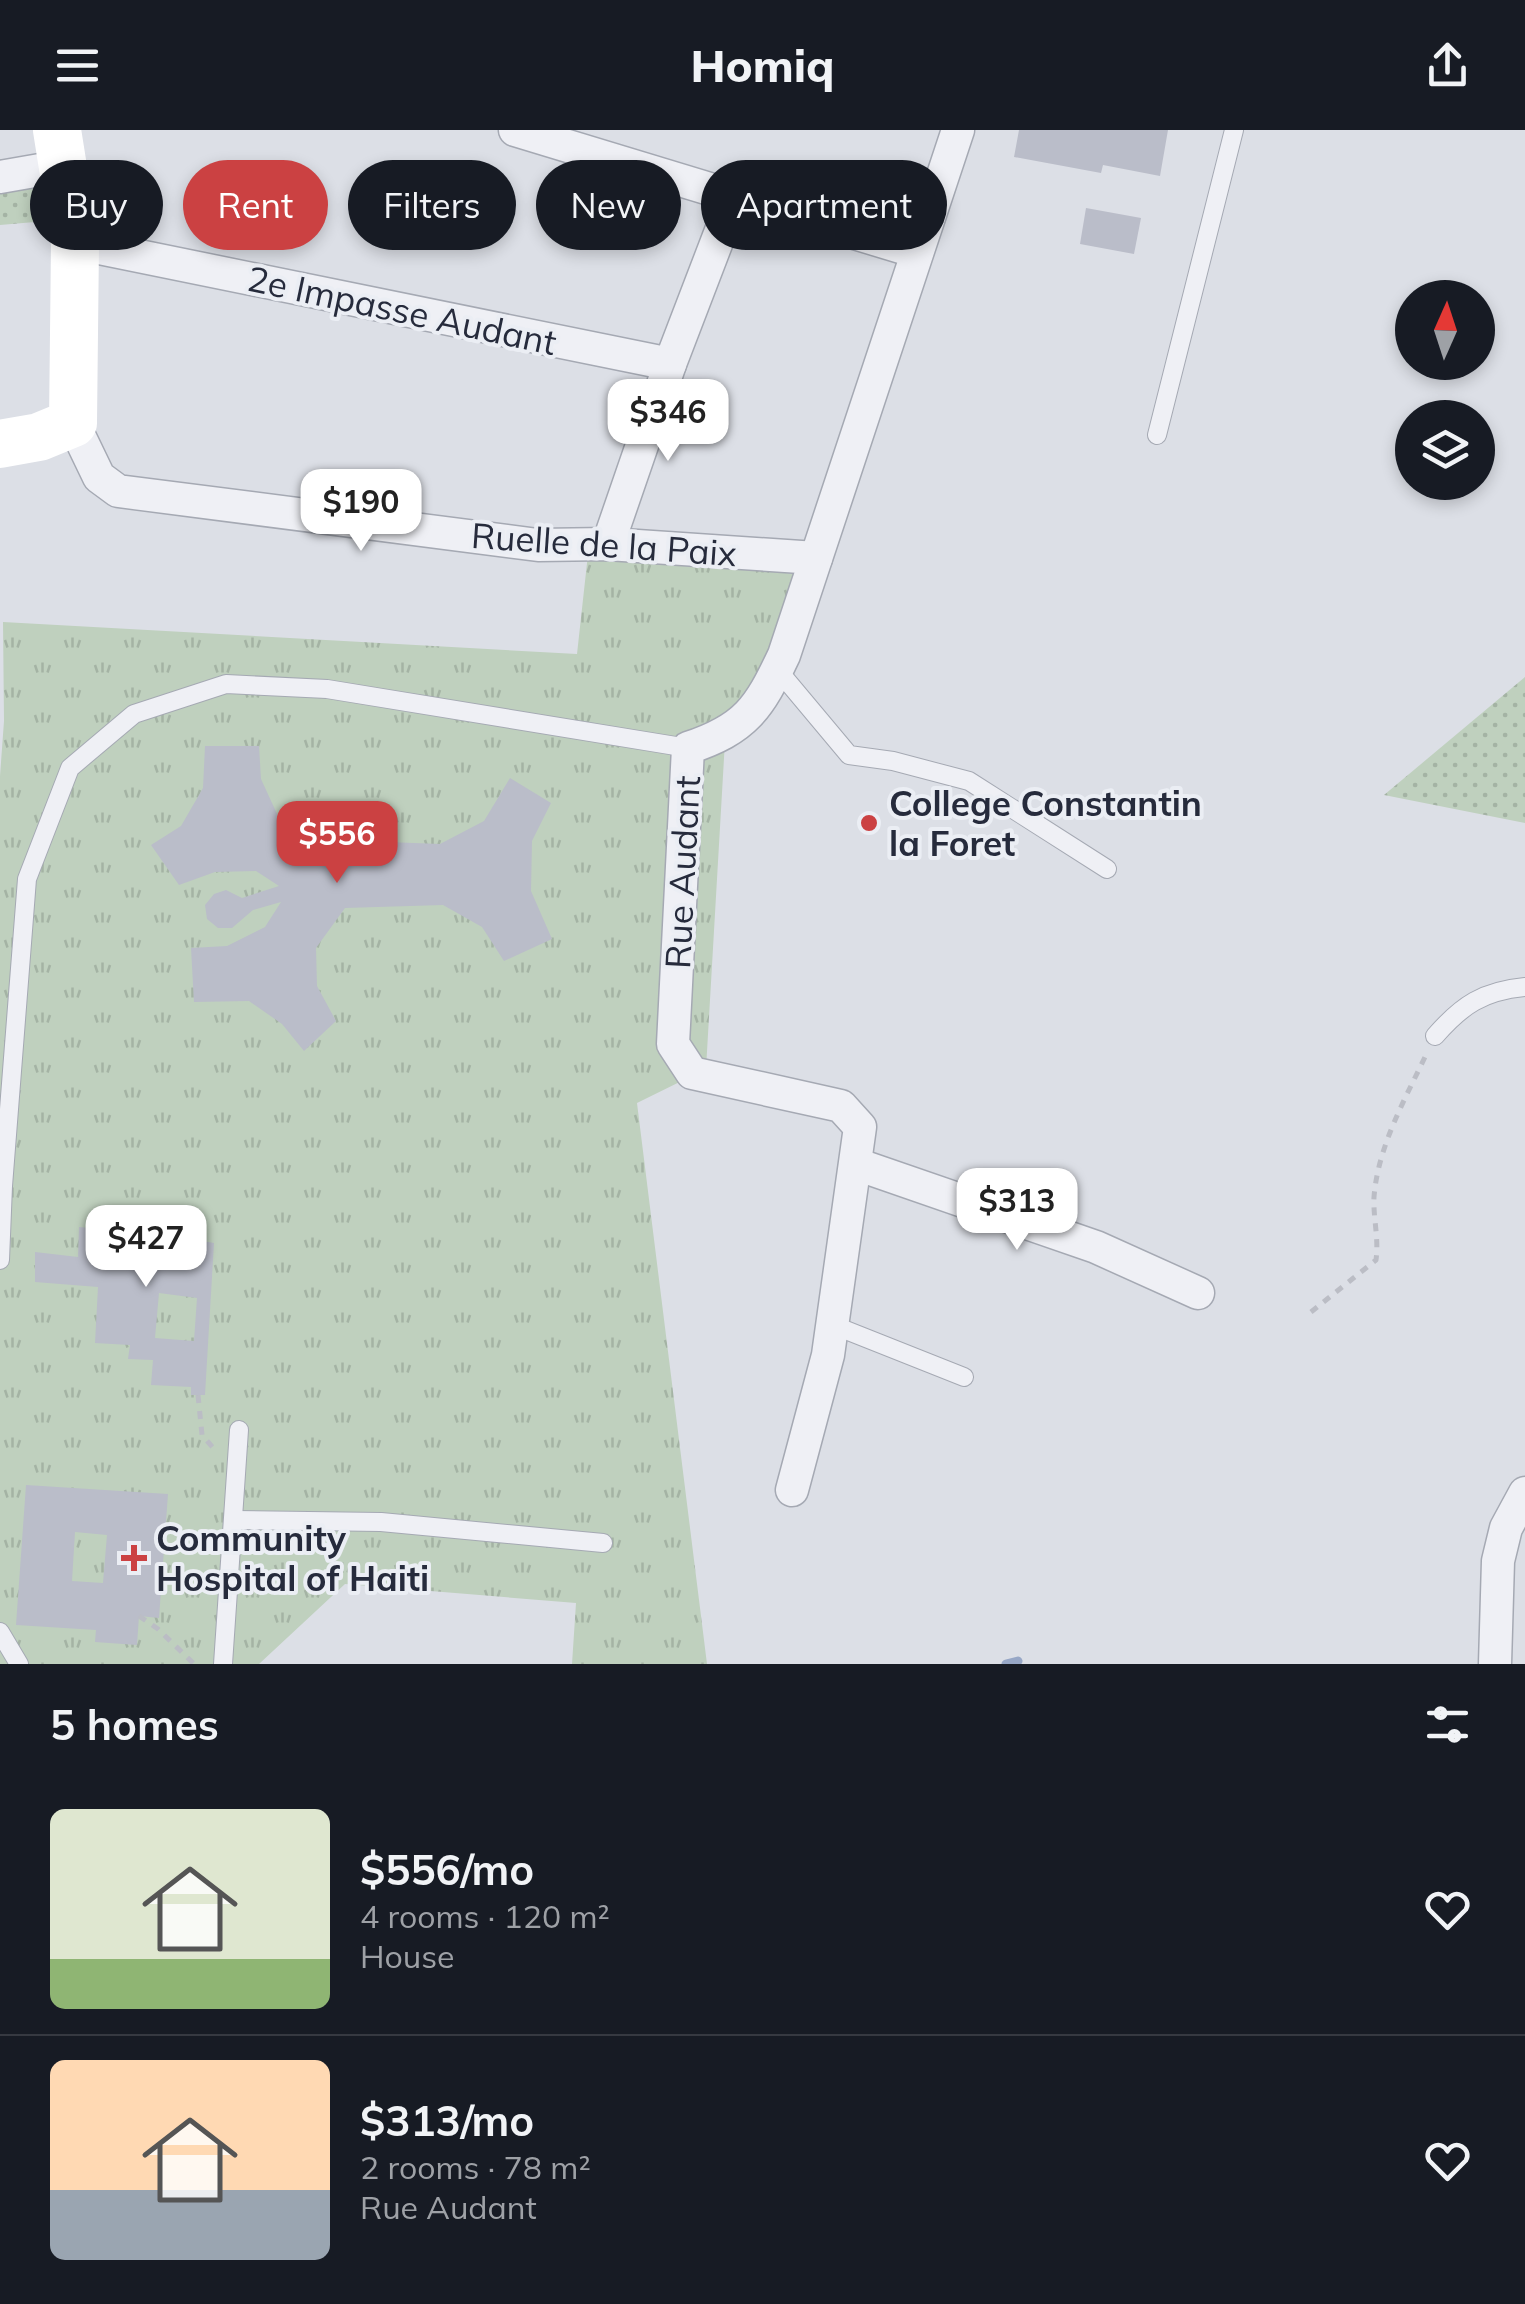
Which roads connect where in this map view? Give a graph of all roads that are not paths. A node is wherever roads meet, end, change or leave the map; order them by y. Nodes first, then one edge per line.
1 (515, 130) edge
2 (958, 130) edge
3 (1234, 130) edge
4 (60, 148) edge
5 (0, 177) edge
6 (701, 187) edge
7 (76, 250) edge
8 (110, 250) edge
9 (714, 250) edge
10 (910, 250) edge
11 (917, 252) junction
12 (670, 364) junction
13 (74, 422) junction
14 (1157, 435) dead end
15 (0, 444) edge
16 (608, 544) junction
17 (816, 558) junction
18 (778, 669) junction
19 (688, 748) junction
20 (1107, 869) dead end
21 (1525, 988) edge
22 (1436, 1036) road end
23 (856, 1164) junction
24 (0, 1260) edge
25 (1198, 1293) dead end
26 (833, 1324) junction
27 (964, 1377) dead end
28 (239, 1430) dead end
29 (792, 1490) dead end
30 (1525, 1493) edge
31 (232, 1520) junction
32 (603, 1543) dead end
33 (0, 1632) edge
34 (220, 1662) edge
35 (19, 1663) edge
36 (1495, 1664) edge

1 - 6 street
2 - 11 street, Rue Audant
3 - 14 lane
4 - 5 street
7 - 13 street
8 - 12 street, 2e Impasse Audant
9 - 12 street
10 - 11 street
11 - 17 street, Rue Audant
12 - 16 street
13 - 15 street
13 - 16 street, Ruelle de la Paix
16 - 17 street, Ruelle de la Paix
17 - 18 street, Rue Audant
18 - 19 street, Rue Audant
18 - 20 lane
19 - 23 street, Rue Audant
19 - 24 lane
21 - 22 lane
23 - 25 street
23 - 26 street, Rue Audant
26 - 27 lane
26 - 29 street, Rue Audant
28 - 31 lane
30 - 36 street
31 - 32 lane
31 - 34 lane
33 - 35 lane

